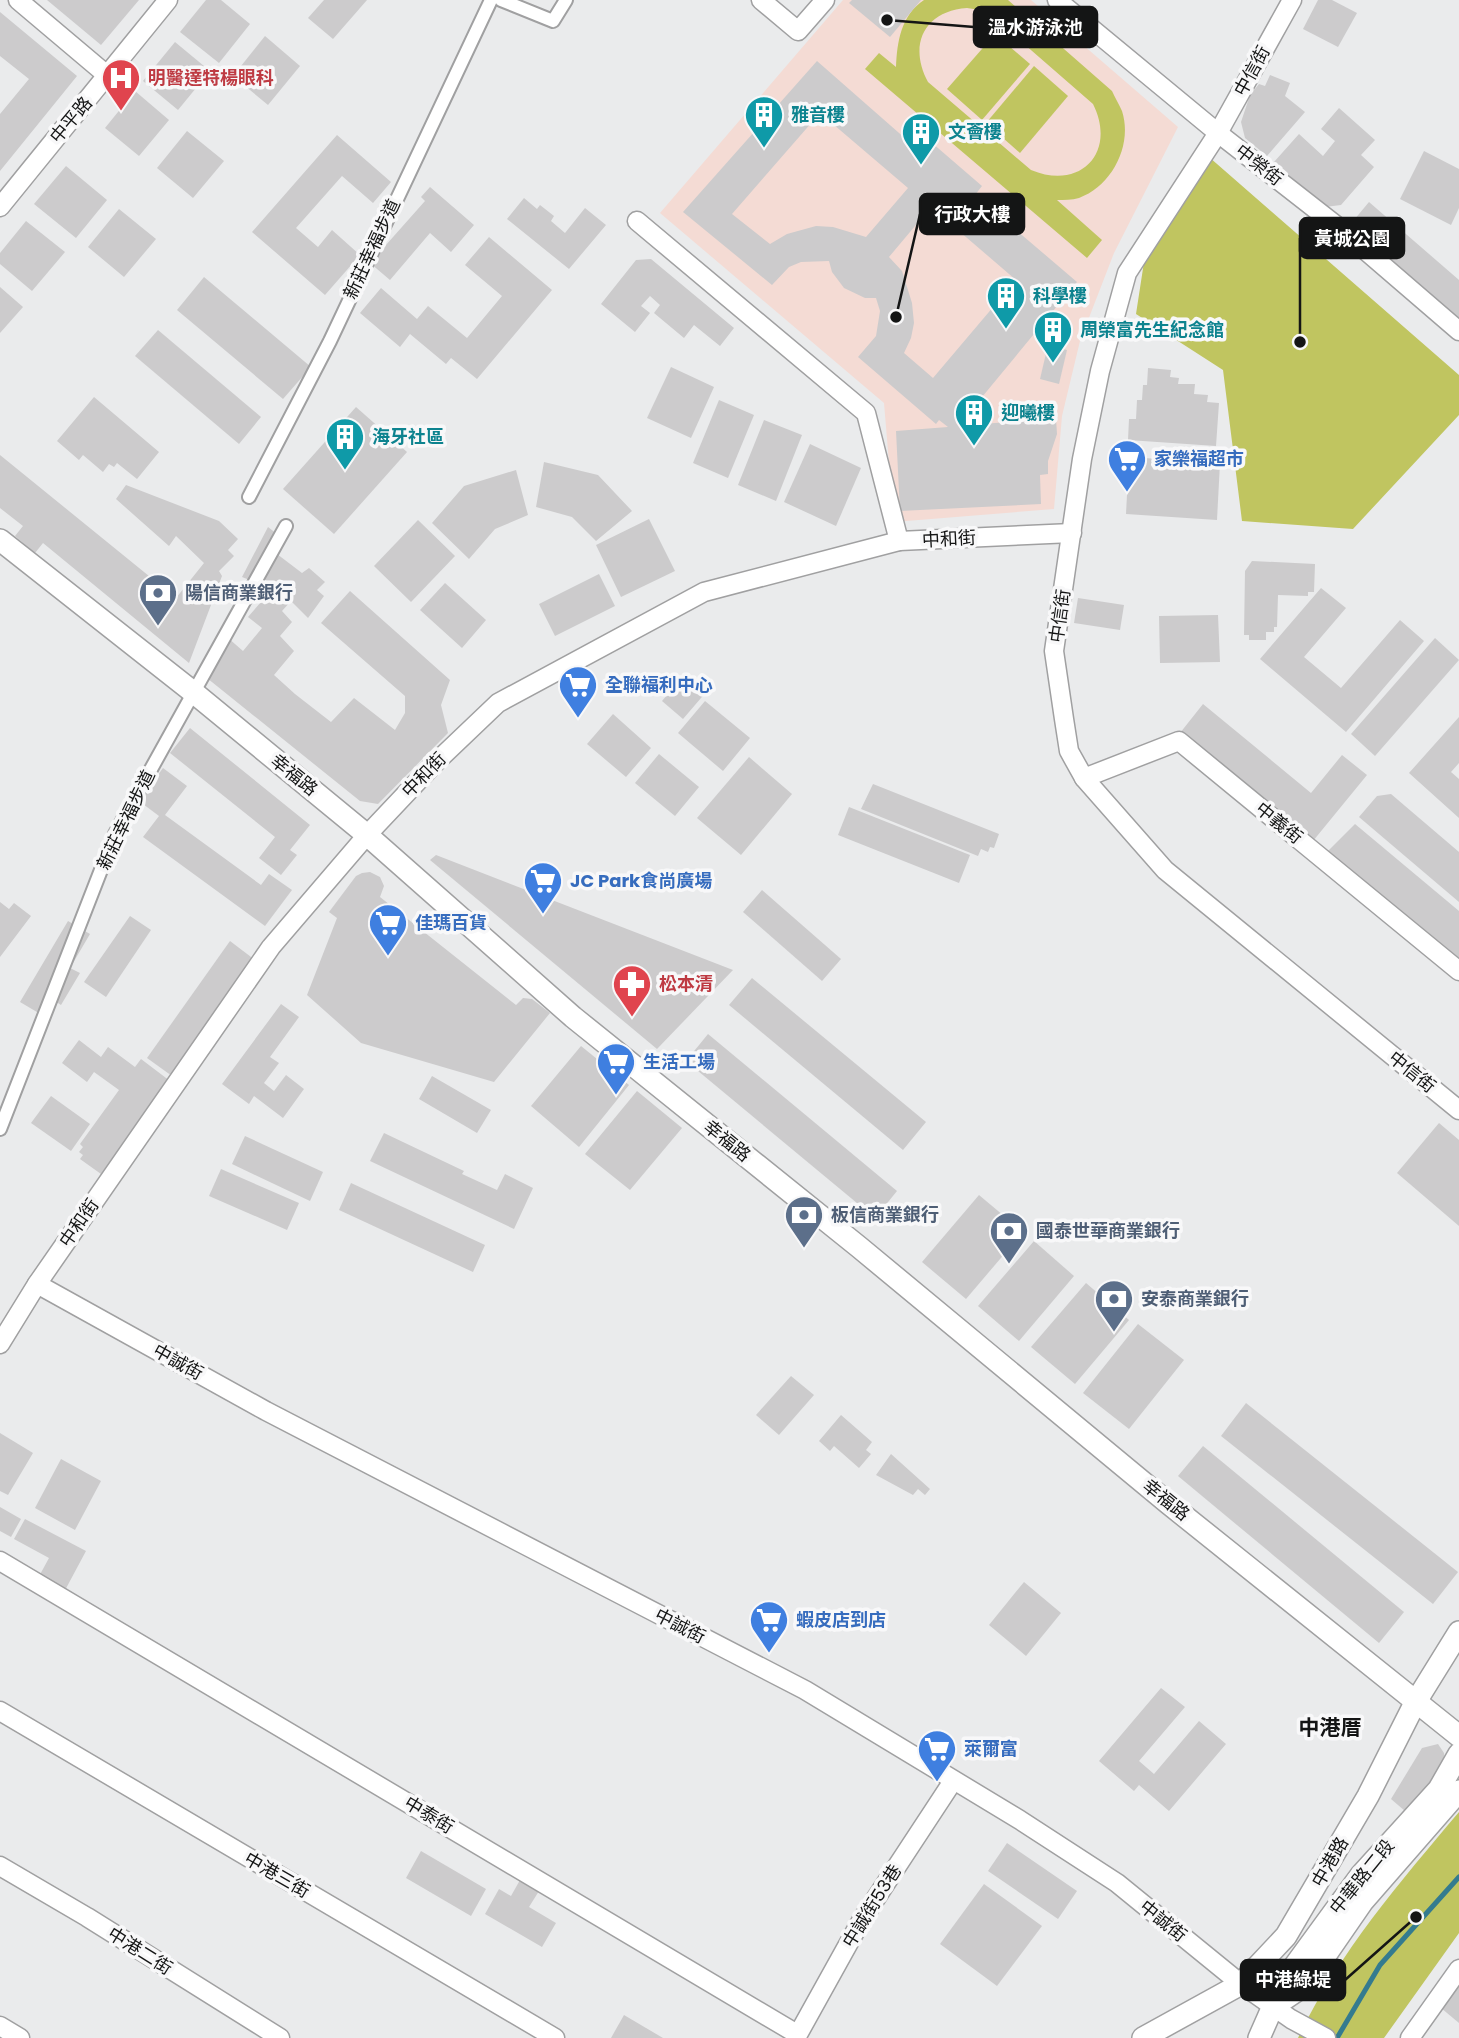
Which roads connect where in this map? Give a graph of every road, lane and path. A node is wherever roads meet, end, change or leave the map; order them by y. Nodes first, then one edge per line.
1 (18, 0) edge
2 (168, 0) edge
3 (491, 0) edge
4 (501, 0) edge
5 (566, 0) edge
6 (761, 0) edge
7 (825, 0) edge
8 (1057, 0) edge
9 (1292, 0) edge
10 (108, 76) junction
11 (1218, 133) junction
12 (0, 206) edge
13 (637, 220) dead end
14 (1459, 331) edge
15 (249, 497) dead end
16 (286, 526) dead end
17 (1072, 533) junction
18 (0, 540) edge
19 (899, 541) junction
20 (193, 692) junction
21 (1084, 778) junction
22 (367, 835) junction
23 (1459, 971) edge
24 (1459, 1110) edge
25 (0, 1129) edge
26 (37, 1284) junction
27 (0, 1344) edge
28 (0, 1561) edge
29 (1459, 1632) edge
30 (1415, 1703) junction
31 (0, 1711) edge
32 (1459, 1736) edge
33 (1459, 1754) edge
34 (953, 1781) junction
35 (1459, 1791) edge
36 (0, 1866) edge
37 (1459, 1969) edge
38 (1241, 1984) junction
39 (1282, 2012) junction
40 (0, 2026) edge
41 (796, 2036) edge
42 (20, 2038) edge
43 (280, 2038) edge
44 (555, 2038) edge
45 (1143, 2038) edge
46 (1259, 2038) edge
47 (1326, 2038) edge
48 (1410, 2038) edge

1 - 10 street
2 - 10 street, 中平路
3 - 15 street, 新莊幸福步道
4 - 5 street
6 - 7 street
8 - 11 street, 中榮街
9 - 11 street, 中信街
10 - 12 street, 中平路
11 - 14 street, 中榮街
11 - 17 street, 中信街
13 - 19 street
16 - 20 street, 新莊幸福步道
17 - 19 street, 中和街
17 - 21 street, 中信街
18 - 20 street, 幸福路
19 - 22 street, 中和街
20 - 22 street, 幸福路
20 - 25 street, 新莊幸福步道
21 - 23 street, 中義街
21 - 24 street, 中信街
22 - 26 street, 中和街
22 - 30 street, 幸福路
26 - 27 street, 中和街
26 - 34 street, 中誠街
28 - 41 street, 中泰街
29 - 30 street, 中港路
30 - 32 street, 幸福路
30 - 38 street, 中港路
31 - 44 street, 中港三街
33 - 39 street, 中華路二段
34 - 38 street, 中誠街
34 - 41 street, 中誠街53巷
35 - 39 street, 中華路二段
36 - 43 street, 中港二街
37 - 48 street
38 - 39 street, 中誠街
38 - 45 street, 中港路
39 - 46 street, 中華路二段
39 - 47 street, 中誠街
40 - 42 street

